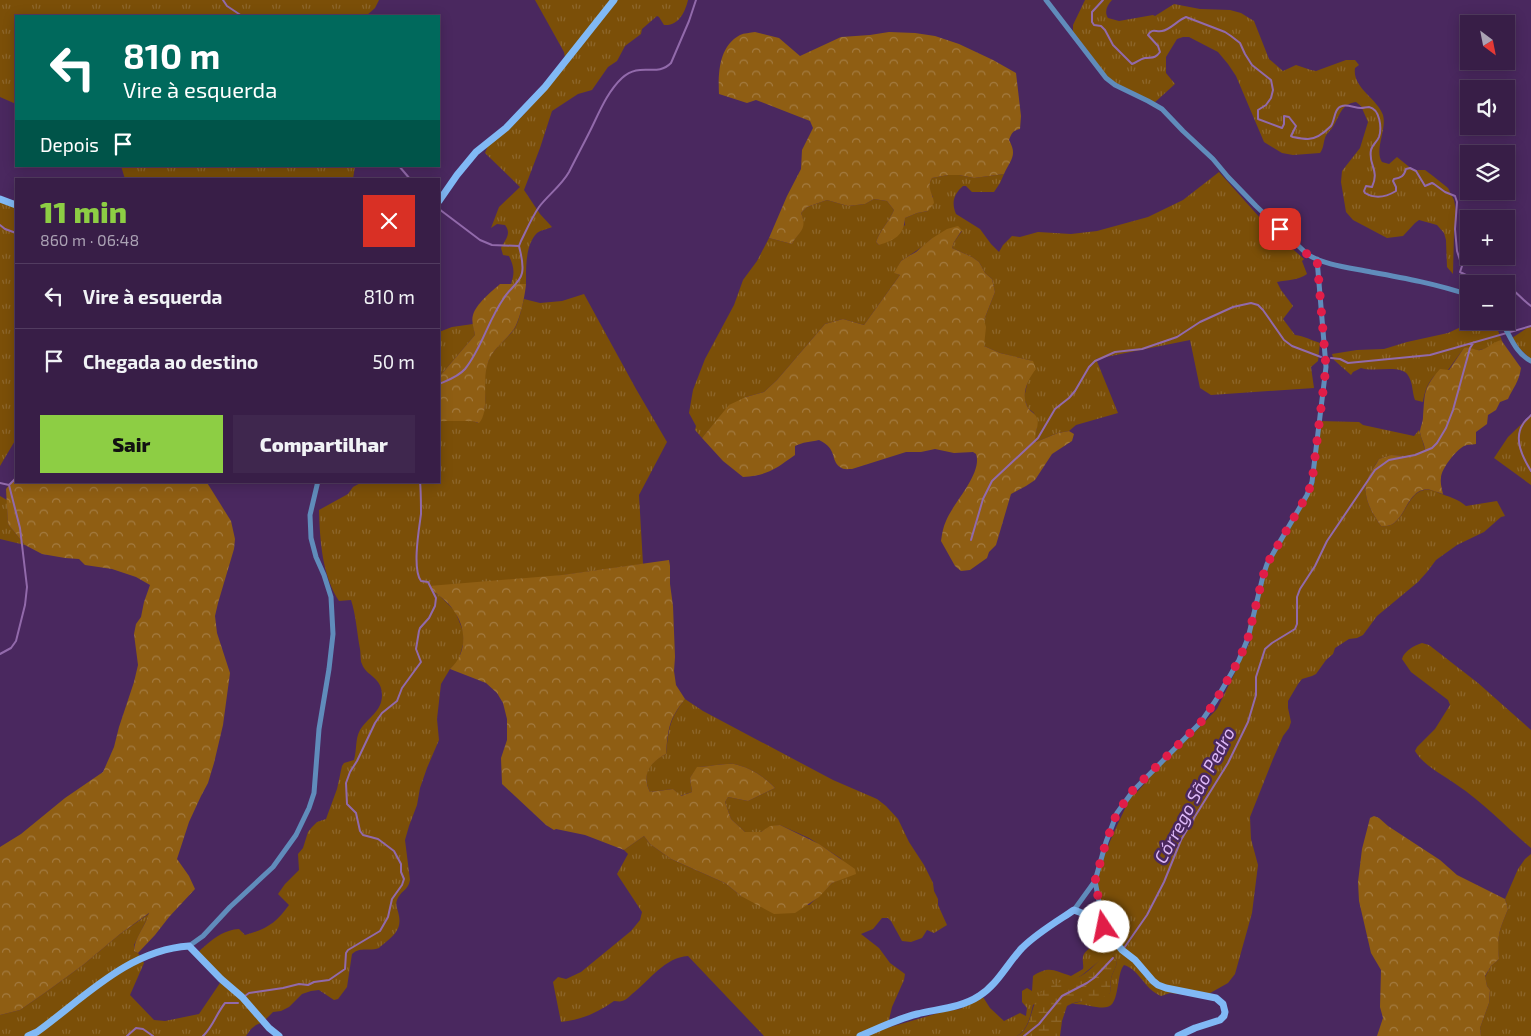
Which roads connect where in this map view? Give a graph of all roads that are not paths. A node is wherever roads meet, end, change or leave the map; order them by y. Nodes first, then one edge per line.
1 (614, 0) edge
2 (1046, 0) edge
3 (0, 199) edge
4 (440, 200) edge
5 (15, 205) edge
6 (1317, 259) junction
7 (1460, 293) edge
8 (1506, 330) edge
9 (1531, 361) edge
10 (318, 483) edge
11 (1095, 881) junction
12 (1074, 910) junction
13 (1104, 927) junction
14 (189, 946) junction
15 (28, 1036) edge
16 (279, 1036) edge
17 (860, 1036) edge
18 (1178, 1036) edge

1 - 4 street
2 - 6 street
3 - 5 street
6 - 7 street
6 - 11 street
8 - 9 street
10 - 14 street
11 - 12 street
11 - 13 street
12 - 13 street
12 - 17 street
13 - 18 street
14 - 15 street
14 - 16 street

